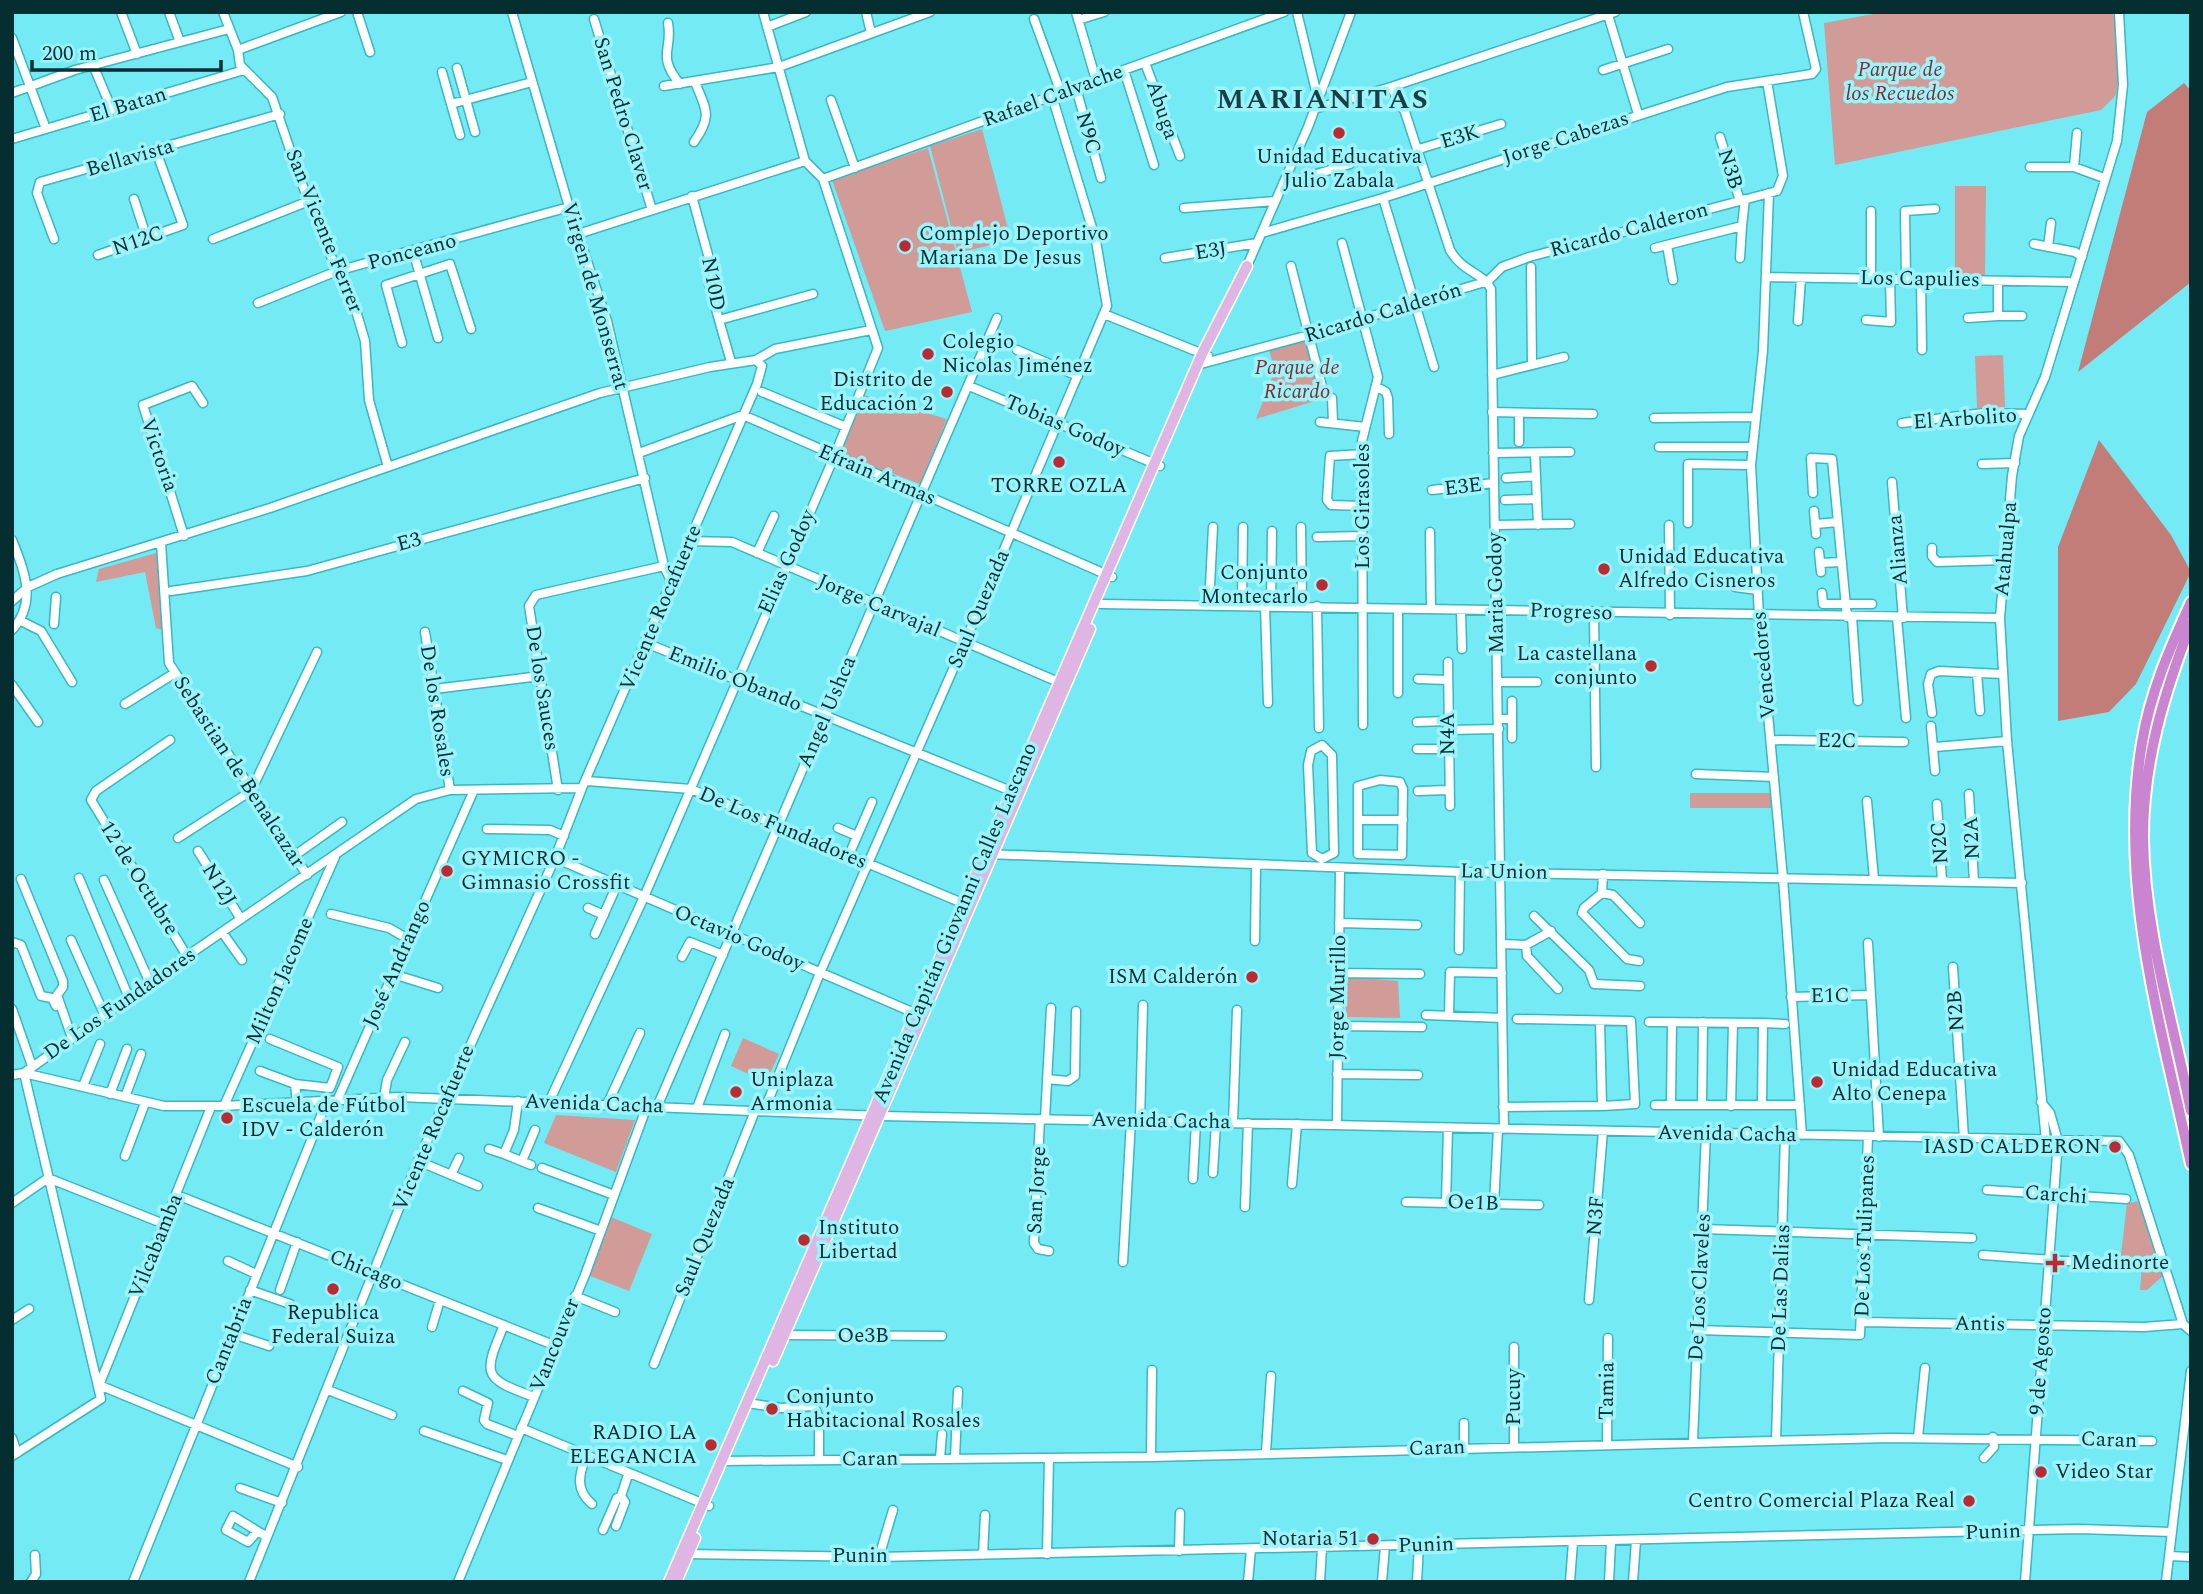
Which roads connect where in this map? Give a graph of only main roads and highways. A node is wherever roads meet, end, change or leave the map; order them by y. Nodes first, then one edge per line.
1 (1247, 266) road end
2 (1109, 575) junction
3 (2191, 602) edge
4 (2191, 624) edge
5 (1063, 684) junction
6 (2191, 1111) edge
7 (876, 1115) junction
8 (2191, 1164) edge
9 (725, 1462) junction
10 (684, 1554) junction
11 (669, 1582) edge
12 (676, 1582) edge

1 - 2 main road
2 - 5 main road
2 - 5 main road
3 - 8 highway
4 - 6 highway
5 - 7 main road
7 - 9 main road, Avenida Capitán Giovanni Calles Lascano
7 - 9 main road, Avenida Capitán Giovanni Calles Lascano
9 - 10 main road, Avenida Capitán Giovanni Calles Lascano
10 - 11 main road, Avenida Capitán Giovanni Calles Lascano
10 - 12 main road, Avenida Capitán Giovanni Calles Lascano

